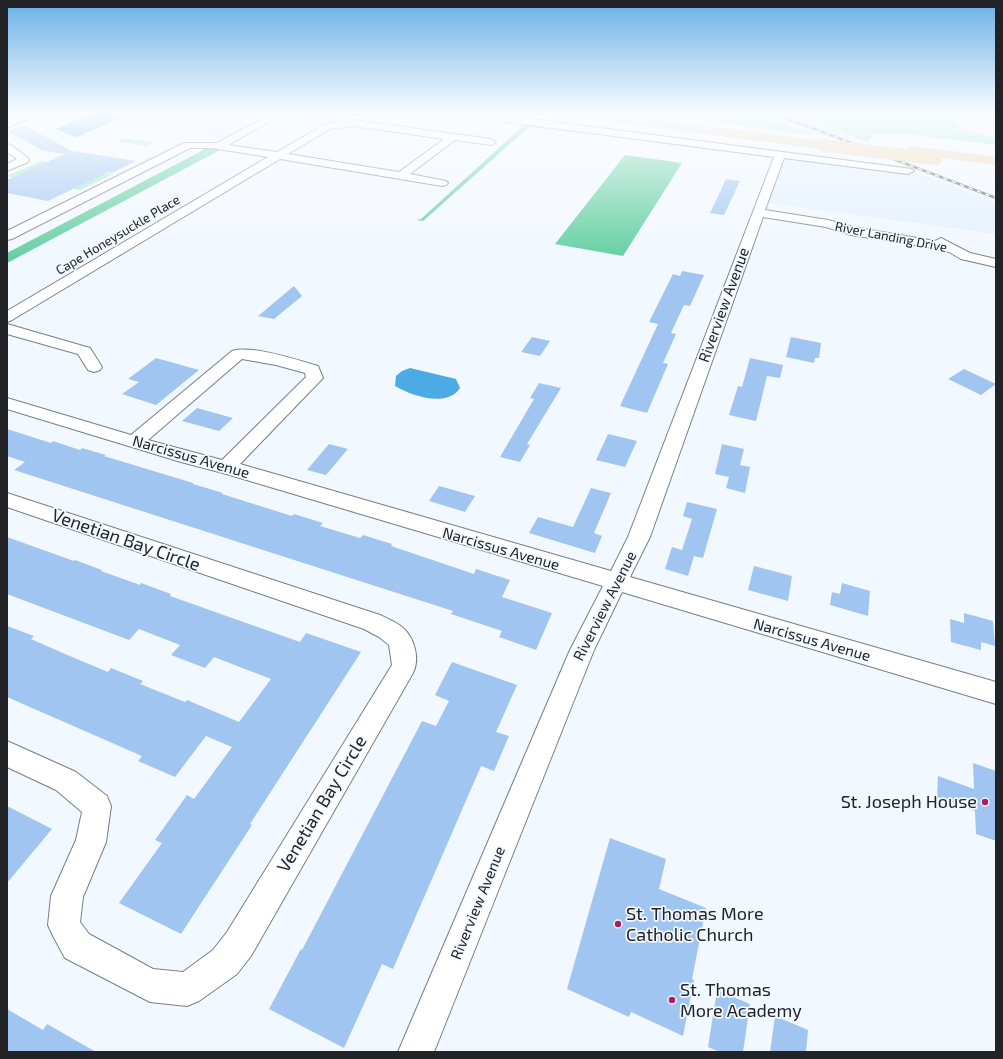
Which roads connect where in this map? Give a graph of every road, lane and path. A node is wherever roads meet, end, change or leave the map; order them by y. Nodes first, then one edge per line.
1 (17, 163) edge
2 (149, 163) edge
3 (266, 163) edge
4 (324, 163) edge
5 (418, 163) edge
6 (776, 163) edge
7 (851, 163) edge
8 (969, 163) edge
9 (996, 167) edge
10 (7, 168) edge
11 (908, 171) dead end
12 (401, 176) junction
13 (442, 183) dead end
14 (758, 213) junction
15 (7, 236) edge
16 (996, 263) edge
17 (7, 317) edge
18 (7, 329) edge
19 (94, 367) dead end
20 (7, 403) edge
21 (135, 441) junction
22 (226, 467) junction
23 (7, 500) edge
24 (616, 582) junction
25 (996, 693) edge
26 (7, 754) edge
27 (416, 1052) edge

1 - 10 street
2 - 15 street
3 - 17 street, Cape Honeysuckle Place
4 - 12 street
5 - 12 street
6 - 14 street, Riverview Avenue
7 - 11 street
8 - 9 main road, bridge
12 - 13 street
14 - 16 street, River Landing Drive
14 - 24 street, Riverview Avenue
18 - 19 street
20 - 21 street, Narcissus Avenue
21 - 22 street, Narcissus Avenue
21 - 22 street
22 - 24 street, Narcissus Avenue
23 - 26 street, Venetian Bay Circle
24 - 25 street, Narcissus Avenue
24 - 27 street, Riverview Avenue

